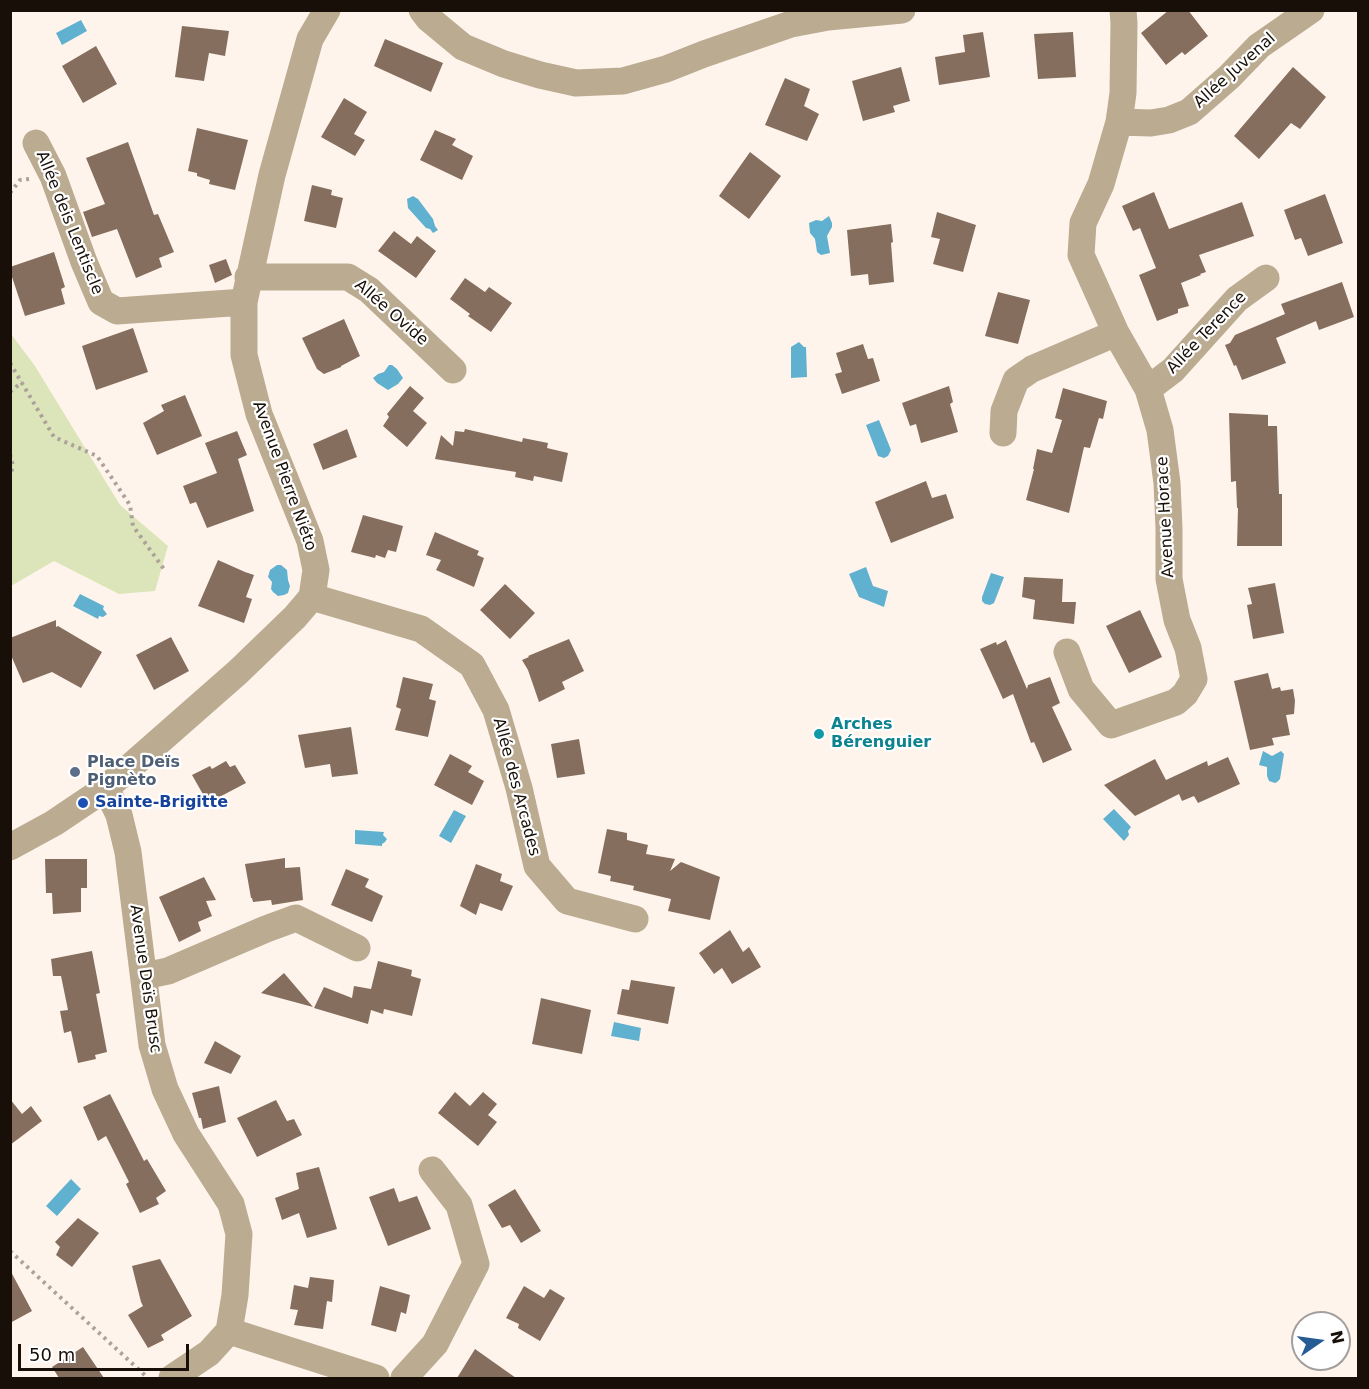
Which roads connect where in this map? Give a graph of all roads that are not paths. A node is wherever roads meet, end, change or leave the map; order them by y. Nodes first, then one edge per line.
1 (327, 10) edge
2 (422, 10) edge
3 (902, 10) edge
4 (1123, 10) edge
5 (1311, 10) edge
6 (828, 14) edge
7 (1119, 122) junction
8 (36, 143) dead end
9 (1266, 278) dead end
10 (246, 289) junction
11 (1116, 333) junction
12 (453, 370) dead end
13 (1148, 389) junction
14 (1003, 432) dead end
15 (312, 597) junction
16 (1067, 652) dead end
17 (106, 788) junction
18 (10, 847) edge
19 (635, 919) dead end
20 (357, 948) dead end
21 (144, 976) junction
22 (432, 1170) dead end
23 (229, 1332) junction
24 (172, 1378) edge
25 (376, 1378) edge
26 (404, 1378) edge

1 - 10 street, Avenue Pierre Niéto
2 - 6 street
3 - 6 street
4 - 7 street, Avenue Horace
5 - 7 street, Allée Juvenal
7 - 11 street, Avenue Horace
8 - 10 street, Allée deis Lentiscle
9 - 13 street, Allée Terence
10 - 12 street, Allée Ovide
10 - 15 street, Avenue Pierre Niéto
11 - 13 street, Avenue Horace
11 - 14 street
13 - 16 street, Avenue Horace
15 - 17 street
15 - 19 street, Allée des Arcades
17 - 18 street
17 - 21 street, Avenue Deïs Brusc
20 - 21 street
21 - 23 street, Avenue Deïs Brusc
22 - 26 street
23 - 24 street
23 - 25 street

